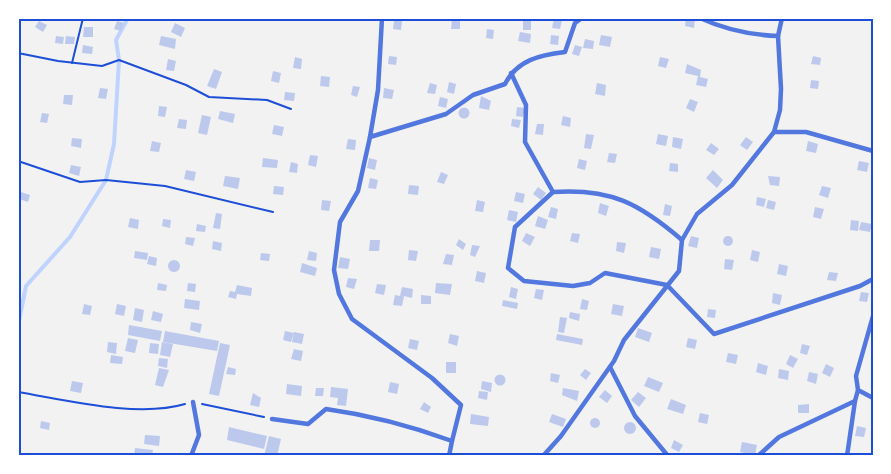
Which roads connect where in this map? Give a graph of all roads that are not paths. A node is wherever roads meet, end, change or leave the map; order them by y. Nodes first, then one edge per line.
1 (382, 18) edge
2 (582, 18) edge
3 (700, 18) edge
4 (782, 18) edge
5 (778, 36) junction
6 (511, 73) junction
7 (774, 132) junction
8 (370, 137) junction
9 (873, 151) edge
10 (553, 192) junction
11 (682, 240) junction
12 (873, 279) edge
13 (667, 285) junction
14 (873, 316) edge
15 (610, 367) junction
16 (858, 390) junction
17 (873, 398) edge
18 (855, 400) junction
19 (193, 402) road end
20 (272, 419) road end
21 (452, 441) junction
22 (191, 456) edge
23 (449, 456) edge
24 (543, 456) edge
25 (668, 456) edge
26 (758, 456) edge
27 (847, 456) edge

1 - 8 street
2 - 6 street
3 - 5 street
4 - 5 street
5 - 7 street
6 - 8 street
6 - 10 street
7 - 9 street
7 - 11 street
8 - 21 street
10 - 11 street
10 - 13 street
11 - 13 street
12 - 13 street
13 - 15 street
14 - 16 street
15 - 24 street
15 - 25 street
16 - 17 street
16 - 18 street
18 - 26 street
18 - 27 street
19 - 22 street
20 - 21 street
21 - 23 street

